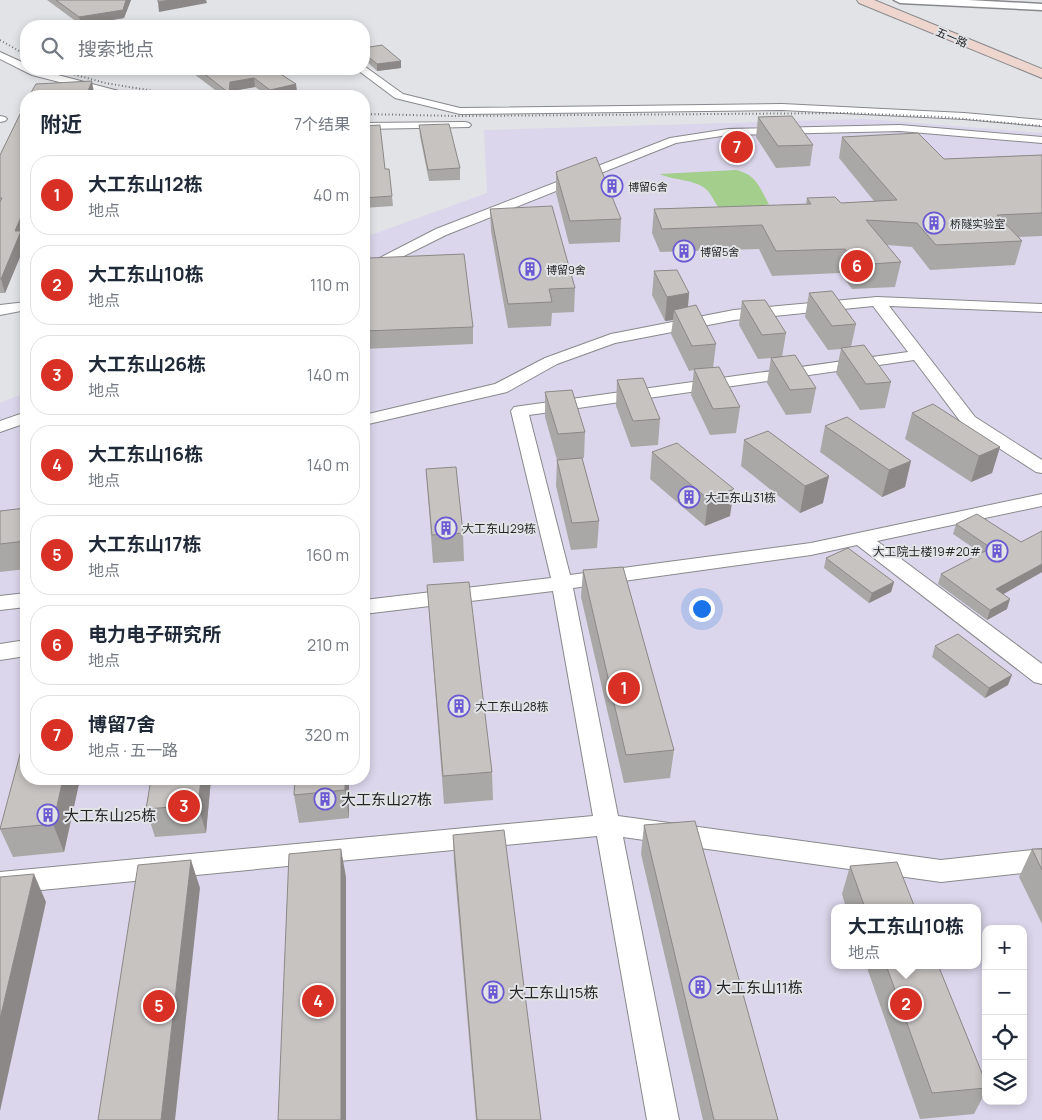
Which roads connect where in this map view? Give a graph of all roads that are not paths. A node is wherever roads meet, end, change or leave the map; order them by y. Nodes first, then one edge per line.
1 (863, 0) edge
2 (900, 0) edge
3 (1042, 7) edge
4 (0, 55) edge
5 (20, 65) edge
6 (370, 74) edge
7 (1042, 74) edge
8 (44, 75) edge
9 (103, 90) edge
10 (1042, 123) edge
11 (465, 125) dead end
12 (370, 126) edge
13 (1042, 140) edge
14 (370, 269) edge
15 (877, 301) junction
16 (20, 307) edge
17 (1042, 308) edge
18 (0, 310) edge
19 (917, 355) junction
20 (20, 419) edge
21 (370, 419) edge
22 (0, 427) edge
23 (1042, 468) edge
24 (1042, 500) edge
25 (860, 538) junction
26 (562, 583) junction
27 (20, 601) edge
28 (0, 604) edge
29 (370, 606) edge
30 (20, 649) edge
31 (0, 652) edge
32 (1042, 676) edge
33 (609, 825) junction
34 (1042, 860) edge
35 (0, 883) edge
36 (663, 1120) edge

1 - 7 main road, 五一路
2 - 3 street
4 - 5 street
6 - 10 street
8 - 9 street
11 - 12 street
13 - 14 street
15 - 17 street
15 - 19 street
15 - 21 street
16 - 18 street
19 - 23 street
19 - 26 street
20 - 22 street
24 - 25 street
25 - 26 street
25 - 32 street
26 - 29 street
26 - 33 street
27 - 28 street
30 - 31 street
33 - 34 street
33 - 35 street
33 - 36 street

